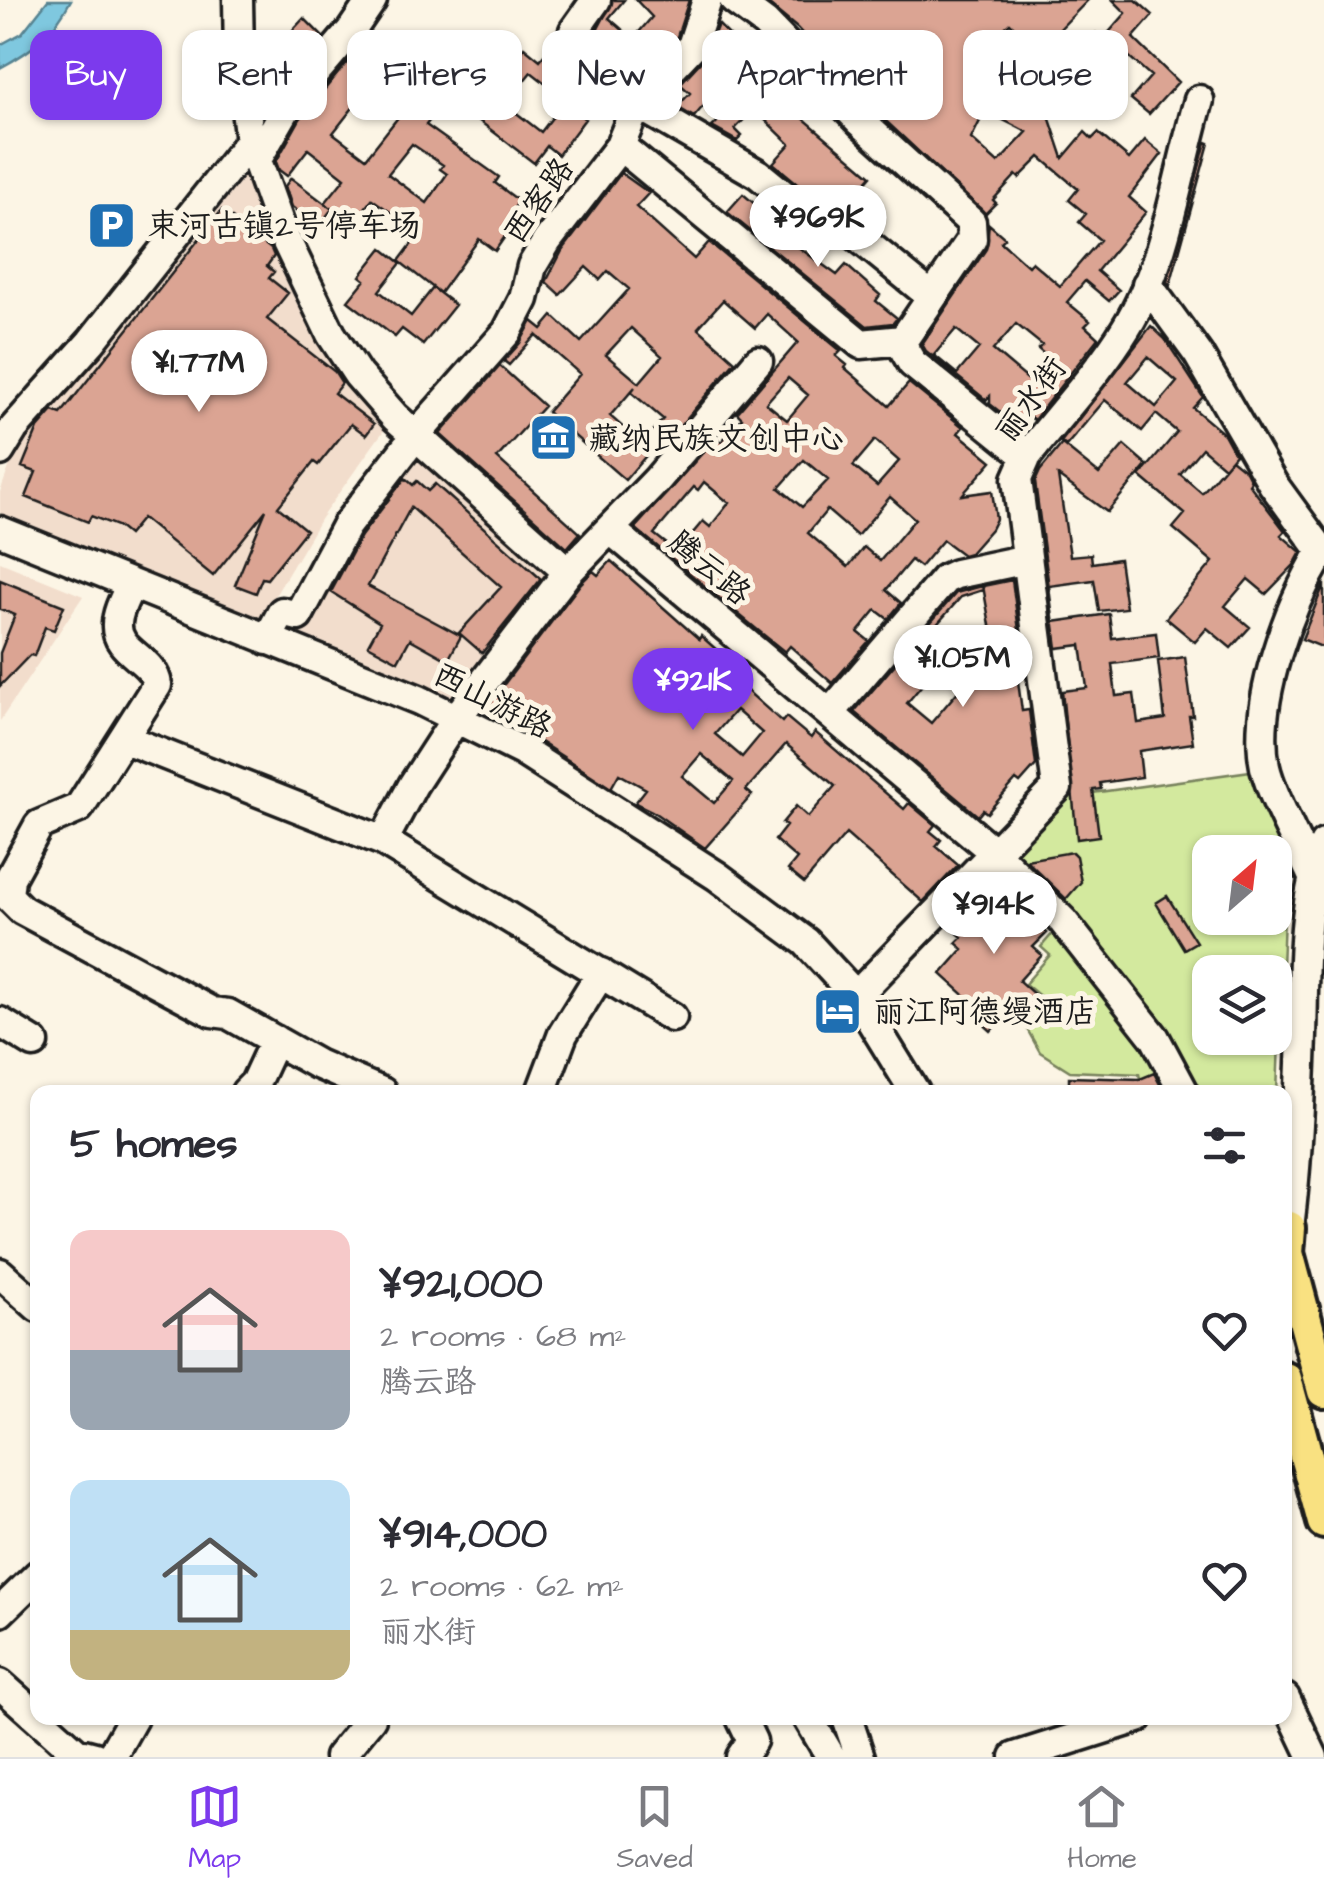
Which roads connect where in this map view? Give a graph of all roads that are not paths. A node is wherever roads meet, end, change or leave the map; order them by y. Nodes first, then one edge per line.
1 (238, 0) edge
2 (372, 0) edge
3 (596, 0) edge
4 (707, 0) edge
5 (734, 0) edge
6 (575, 30) edge
7 (682, 57) edge
8 (1199, 100) dead end
9 (631, 120) edge
10 (665, 120) edge
11 (620, 146) junction
12 (253, 151) junction
13 (1147, 284) junction
14 (932, 297) junction
15 (903, 340) junction
16 (758, 360) dead end
17 (416, 435) junction
18 (0, 452) edge
19 (1026, 456) junction
20 (610, 528) junction
21 (0, 531) edge
22 (1323, 552) edge
23 (1027, 559) junction
24 (568, 572) junction
25 (131, 584) junction
26 (267, 640) junction
27 (831, 712) junction
28 (457, 716) junction
29 (124, 739) junction
30 (384, 840) junction
31 (1324, 844) edge
32 (994, 852) junction
33 (1312, 875) junction
34 (600, 973) junction
35 (856, 996) junction
36 (672, 1017) dead end
37 (0, 1022) edge
38 (275, 1040) junction
39 (34, 1043) dead end
40 (254, 1085) edge
41 (359, 1085) edge
42 (544, 1085) edge
43 (911, 1085) edge
44 (1180, 1085) edge
45 (1292, 1193) edge
46 (1292, 1265) edge
47 (0, 1273) edge
48 (30, 1300) edge
49 (1324, 1391) edge
50 (1292, 1405) edge
51 (1324, 1522) edge
52 (30, 1582) edge
53 (0, 1612) edge
54 (0, 1684) edge
55 (30, 1710) edge
56 (1292, 1713) edge
57 (47, 1725) edge
58 (130, 1725) edge
59 (365, 1725) edge
60 (744, 1725) edge
61 (812, 1725) edge
62 (849, 1725) edge
63 (1116, 1725) edge
64 (81, 1755) edge
65 (111, 1757) edge
66 (339, 1757) edge
67 (742, 1757) edge
68 (831, 1757) edge
69 (860, 1757) edge
70 (1015, 1757) edge
71 (1313, 1757) edge

1 - 12 street
2 - 12 street
3 - 6 street
4 - 7 street, 西客路
5 - 14 street
8 - 13 street, 丽水街
9 - 11 street, 西客路
10 - 14 street
11 - 15 street
11 - 17 street, 西客路
12 - 17 street
12 - 18 street
13 - 19 street, 丽水街
13 - 22 street
14 - 15 street
15 - 19 street
16 - 20 street
17 - 24 street
17 - 26 street, 西客路
19 - 23 street, 丽水街
20 - 24 street
20 - 27 street, 腾云路
21 - 25 street, 西山游路
22 - 33 street
23 - 27 street
23 - 32 street, 丽水街
24 - 28 street
25 - 26 street, 西山游路
25 - 29 street
26 - 28 street, 西山游路
27 - 32 street, 腾云路
28 - 30 street
28 - 35 street, 西山游路
29 - 30 street
29 - 38 street
30 - 34 street
31 - 33 street
32 - 35 street
32 - 44 street, 腾云路
33 - 45 street
34 - 36 street
34 - 42 street
35 - 43 street, 西山游路
37 - 39 street
38 - 40 street
38 - 41 street
46 - 49 main road
47 - 48 street
50 - 51 main road
52 - 53 street
54 - 55 street
56 - 71 street
57 - 64 street
58 - 65 street
59 - 66 street
60 - 67 street
61 - 68 street
62 - 69 street
63 - 70 street

